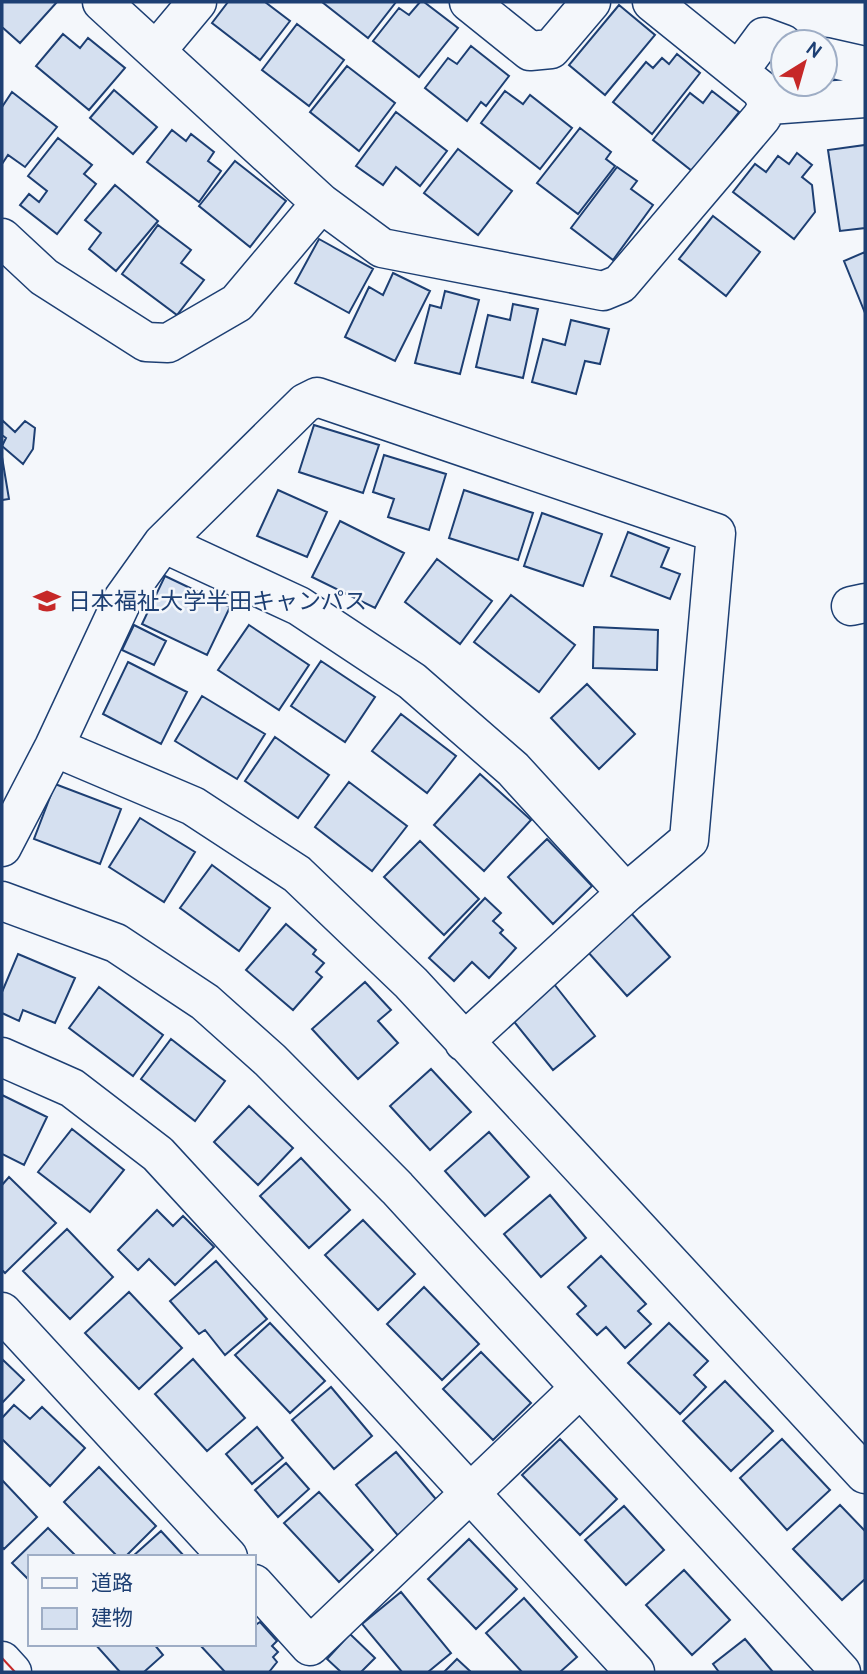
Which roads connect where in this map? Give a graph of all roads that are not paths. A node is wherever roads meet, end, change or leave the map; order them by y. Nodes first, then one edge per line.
1 (102, 2) edge
2 (197, 2) edge
3 (469, 2) edge
4 (591, 2) edge
5 (652, 2) edge
6 (769, 39) edge
7 (156, 51) junction
8 (839, 60) edge
9 (865, 66) edge
10 (738, 71) junction
11 (865, 98) edge
12 (769, 105) junction
13 (321, 203) junction
14 (2, 238) edge
15 (163, 543) junction
16 (54, 747) junction
17 (2, 847) edge
18 (626, 892) junction
19 (2, 901) edge
20 (464, 1042) junction
21 (2, 1057) edge
22 (2, 1312) edge
23 (580, 1388) junction
24 (865, 1474) edge
25 (470, 1493) junction
26 (226, 1555) edge
27 (256, 1586) edge
28 (2, 1661) edge
29 (616, 1666) edge
30 (12, 1672) edge
31 (841, 1672) edge

1 - 7 street
2 - 7 street
3 - 4 street
5 - 10 street
6 - 10 street
7 - 13 street
8 - 9 street
10 - 12 street
11 - 12 street
12 - 13 street
13 - 14 street
15 - 16 street
15 - 18 street
15 - 18 street
16 - 17 street
16 - 20 street
18 - 20 street
19 - 23 street
20 - 24 street
21 - 25 street
22 - 26 street
23 - 25 street
23 - 31 street
25 - 27 street
25 - 29 street
28 - 30 street

